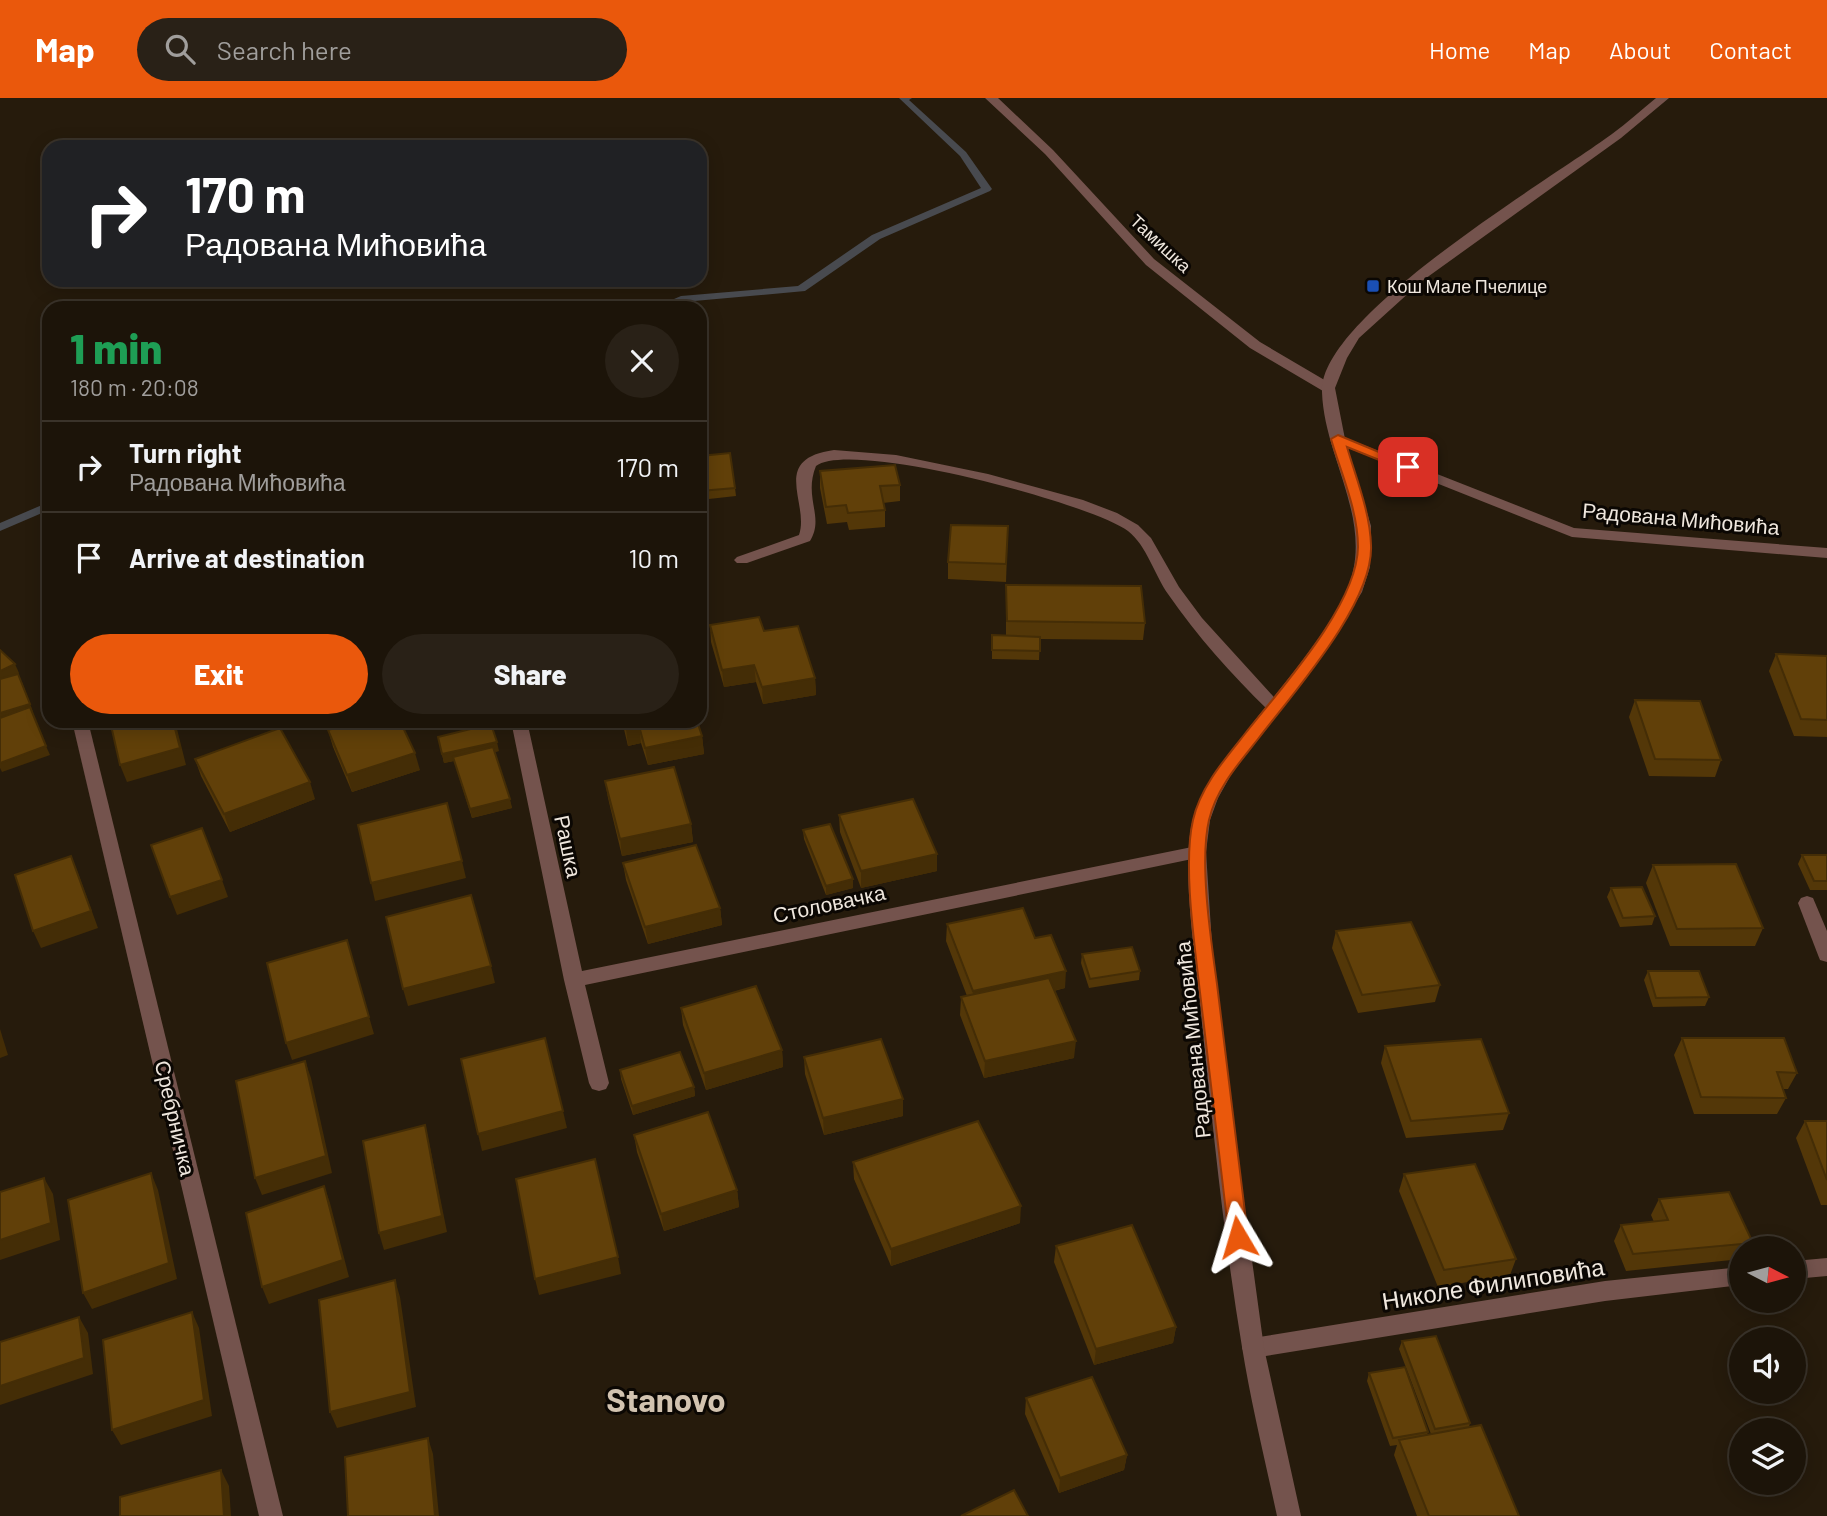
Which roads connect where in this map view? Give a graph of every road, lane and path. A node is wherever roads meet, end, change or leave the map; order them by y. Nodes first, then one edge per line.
1 (991, 98) edge
2 (1663, 98) edge
3 (1328, 388) junction
4 (1338, 439) junction
5 (1827, 553) edge
6 (742, 560) dead end
7 (1274, 706) junction
8 (82, 728) edge
9 (520, 728) edge
10 (1197, 852) junction
11 (1807, 903) dead end
12 (1827, 955) edge
13 (574, 981) junction
14 (599, 1083) dead end
15 (1827, 1266) edge
16 (1806, 1269) edge
17 (1729, 1277) edge
18 (1253, 1348) junction
19 (271, 1516) edge
20 (1289, 1516) edge

1 - 3 street, Тамишка
2 - 3 street
3 - 4 street, Радована Мићовића
4 - 5 street, Радована Мићовића
4 - 7 street, Радована Мићовића
6 - 7 street
7 - 10 street, Радована Мићовића
8 - 19 street, Сребрничка
9 - 13 street, Рашка
10 - 13 street, Столовачка
10 - 18 street, Радована Мићовића
11 - 12 street
13 - 14 street
15 - 16 street
17 - 18 street, Николе Филиповића
18 - 20 street, Радована Мићовића

